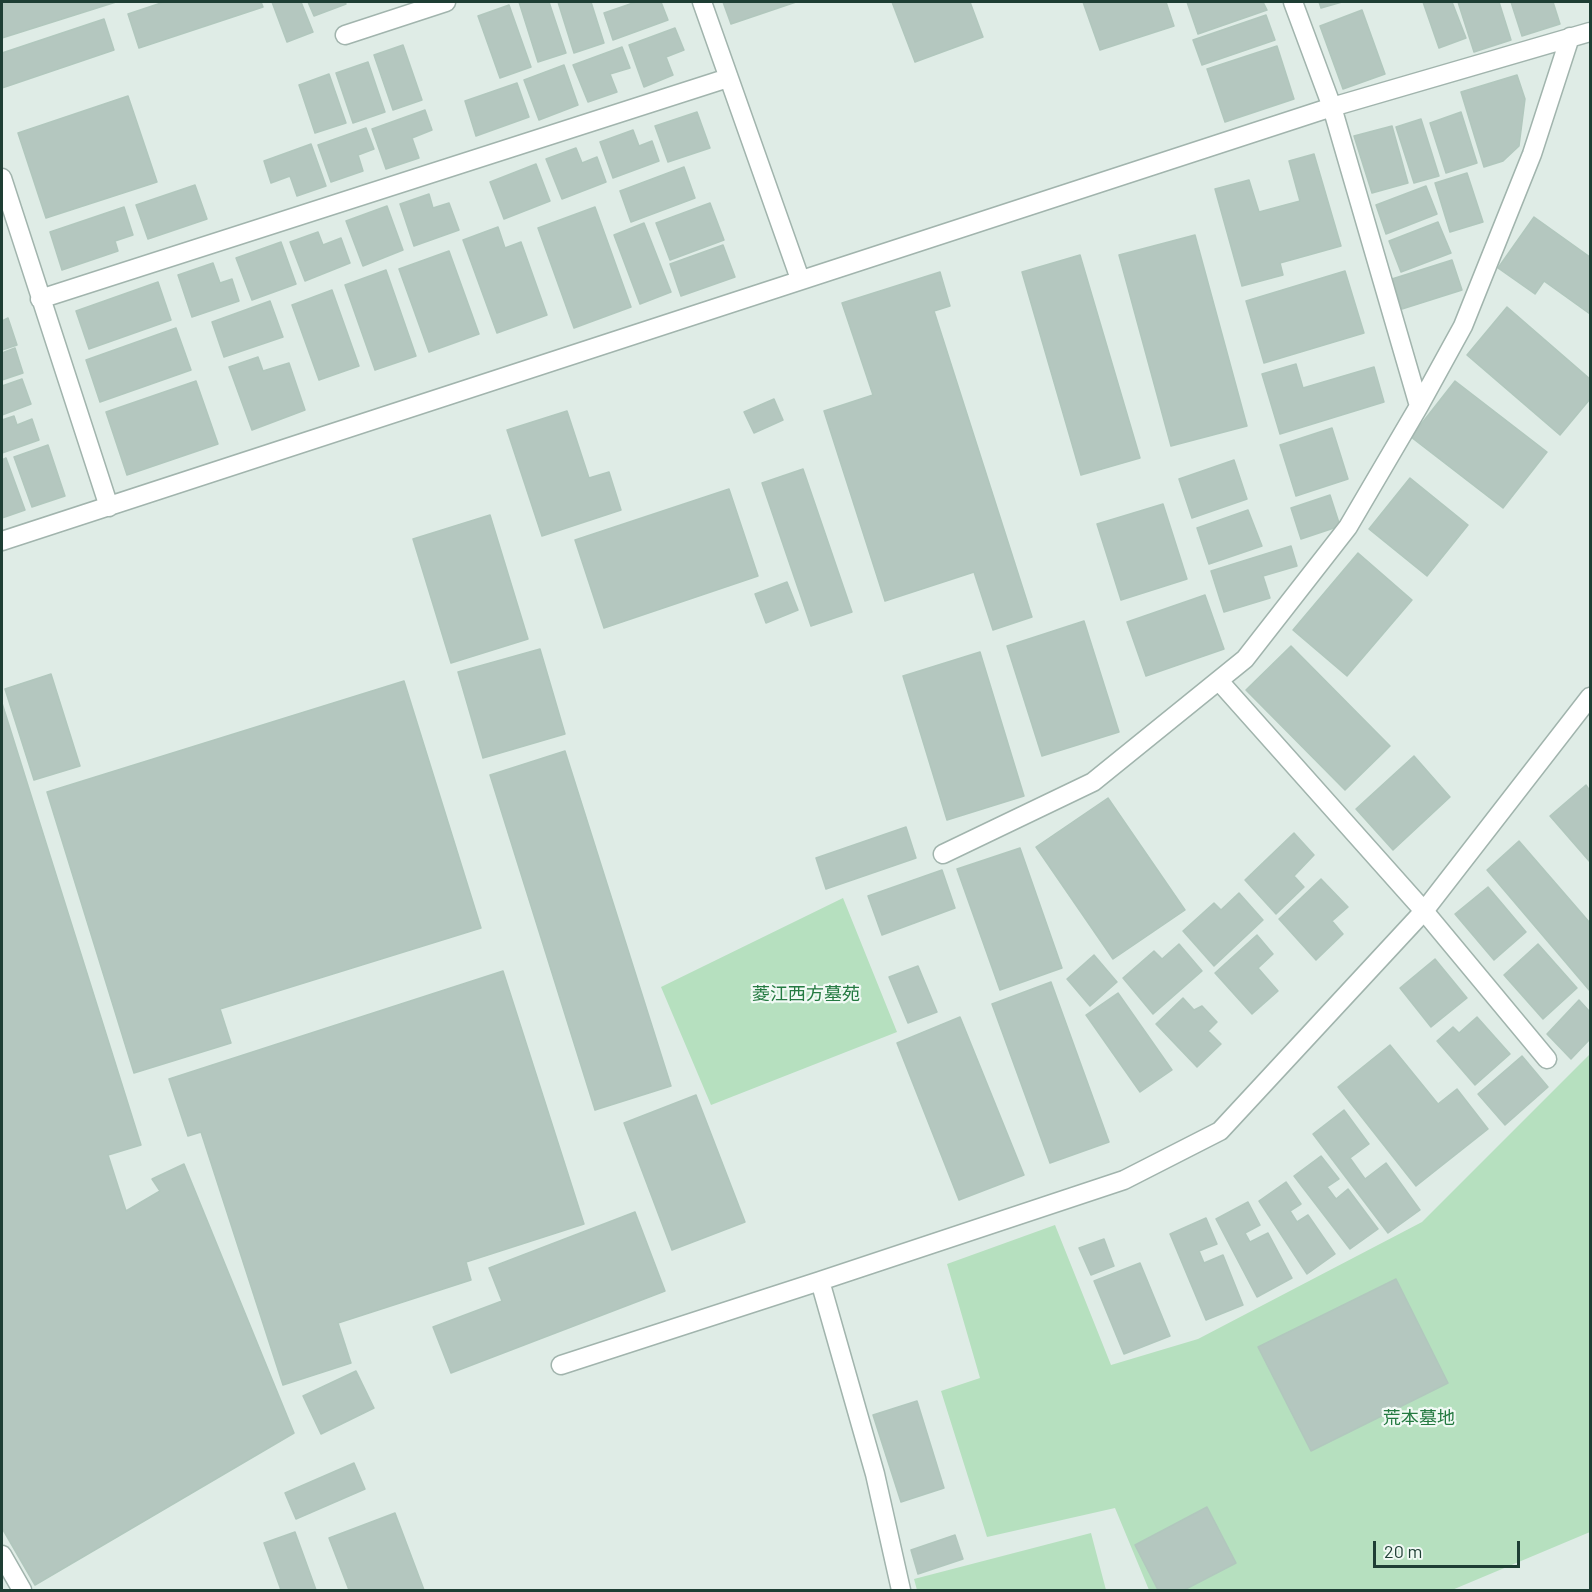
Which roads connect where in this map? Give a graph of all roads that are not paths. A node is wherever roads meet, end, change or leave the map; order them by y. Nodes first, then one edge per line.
1 (446, 2) edge
2 (702, 2) edge
3 (1293, 2) edge
4 (1590, 32) edge
5 (345, 35) dead end
6 (1570, 37) junction
7 (728, 78) junction
8 (1332, 107) junction
9 (2, 178) edge
10 (800, 279) junction
11 (40, 299) junction
12 (1419, 406) junction
13 (110, 507) junction
14 (2, 541) edge
15 (1219, 681) junction
16 (1590, 697) edge
17 (943, 854) dead end
18 (1424, 911) junction
19 (1547, 1059) dead end
20 (820, 1281) junction
21 (561, 1365) dead end
22 (2, 1555) edge
23 (22, 1590) edge
24 (901, 1590) edge

1 - 5 street
2 - 7 street
3 - 8 street
4 - 6 street
6 - 8 street
6 - 12 street
7 - 10 street
7 - 11 street
8 - 10 street
8 - 12 street
9 - 11 street
10 - 13 street
11 - 13 street
12 - 15 street
13 - 14 street
15 - 17 street
15 - 18 street
16 - 18 street
18 - 19 street
18 - 20 street
20 - 21 street
20 - 24 street
22 - 23 street

